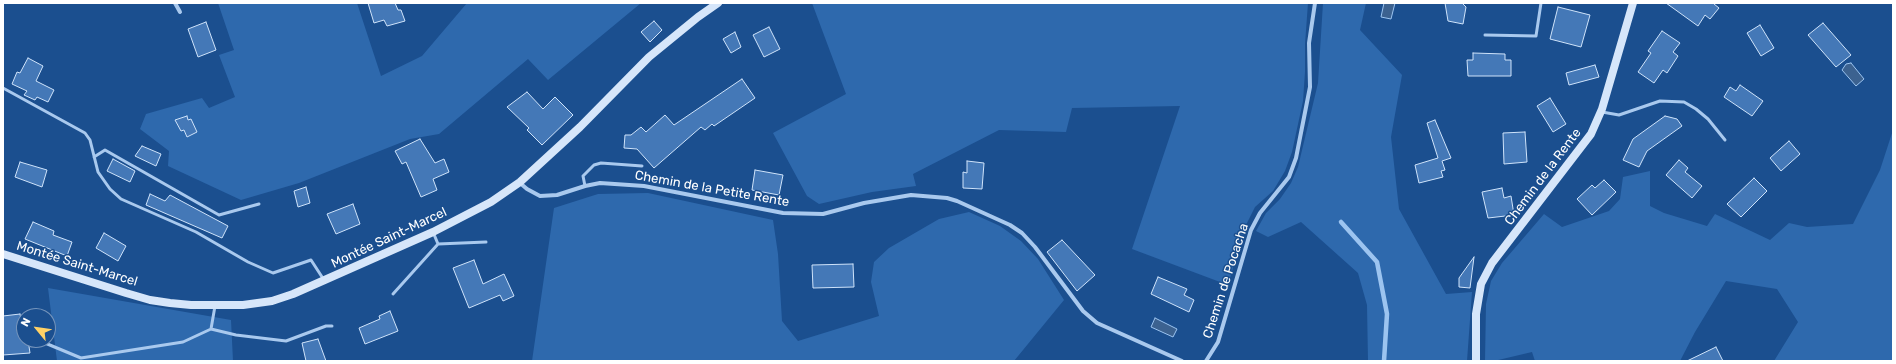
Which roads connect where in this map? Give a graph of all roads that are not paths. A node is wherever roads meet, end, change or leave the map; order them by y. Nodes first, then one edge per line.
1 (175, 3) edge
2 (718, 3) edge
3 (1315, 3) edge
4 (1541, 3) edge
5 (1633, 3) edge
6 (180, 12) dead end
7 (1485, 35) dead end
8 (3, 88) edge
9 (1601, 112) junction
10 (1726, 140) dead end
11 (94, 157) junction
12 (642, 166) dead end
13 (520, 182) junction
14 (585, 186) junction
15 (259, 204) dead end
16 (433, 232) junction
17 (486, 242) dead end
18 (438, 244) junction
19 (3, 254) edge
20 (325, 281) junction
21 (393, 294) dead end
22 (215, 304) junction
23 (332, 326) dead end
24 (211, 329) junction
25 (56, 348) edge
26 (1182, 361) edge
27 (1206, 361) edge
28 (1476, 361) edge

1 - 6 street
2 - 13 main road, Montée Saint-Marcel
3 - 27 street, Chemin de Pocacha
4 - 7 lane
5 - 9 main road, Chemin de la Rente
8 - 11 lane
9 - 10 lane
9 - 28 main road, Chemin de la Rente
11 - 15 lane
11 - 20 lane
12 - 14 lane
13 - 14 street, Chemin de la Petite Rente
13 - 16 main road, Montée Saint-Marcel
14 - 26 street, Chemin de la Petite Rente
16 - 18 lane
16 - 20 main road, Montée Saint-Marcel
17 - 18 lane
18 - 21 lane
19 - 22 main road, Montée Saint-Marcel
20 - 22 main road, Montée Saint-Marcel
22 - 24 lane
23 - 24 lane
24 - 25 lane

